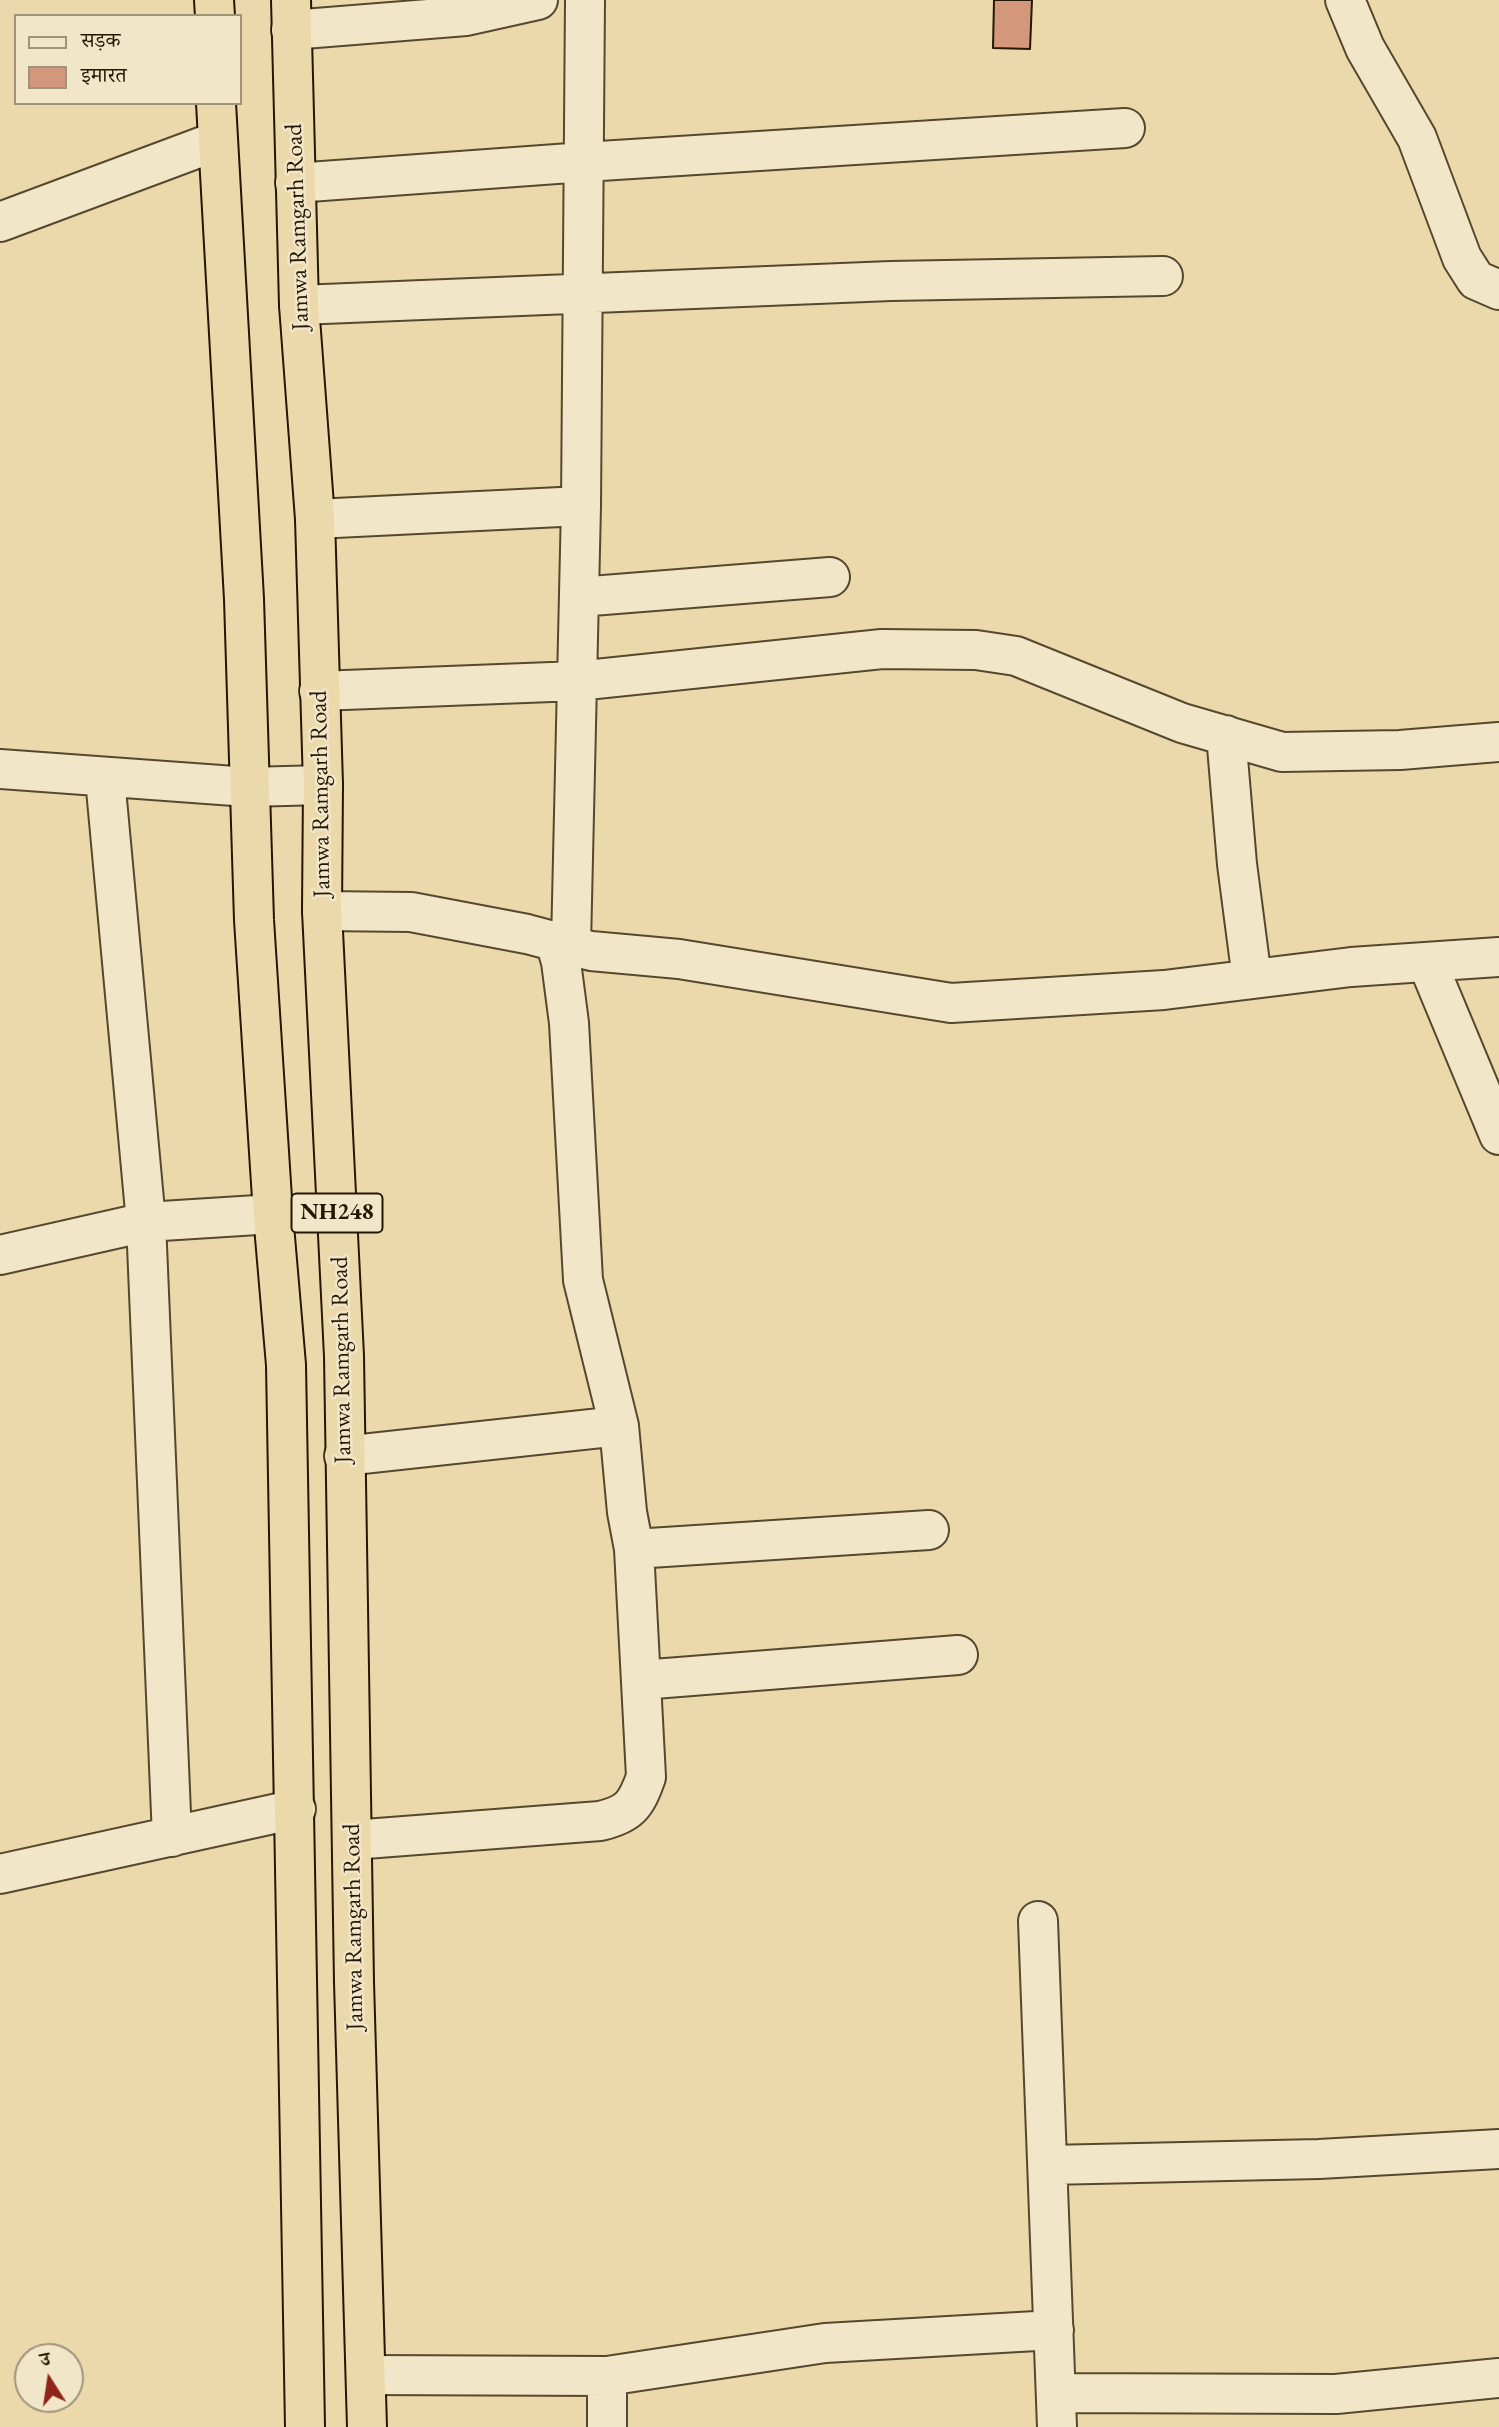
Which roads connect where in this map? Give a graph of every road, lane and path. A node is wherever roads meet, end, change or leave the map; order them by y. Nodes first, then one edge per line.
1 (538, 0) edge
2 (585, 0) edge
3 (1345, 0) edge
4 (291, 15) edge
5 (216, 105) edge
6 (1125, 128) dead end
7 (217, 141) junction
8 (584, 162) junction
9 (295, 183) junction
10 (0, 222) edge
11 (1163, 276) dead end
12 (1499, 290) edge
13 (583, 292) junction
14 (299, 305) junction
15 (581, 506) junction
16 (315, 519) junction
17 (830, 577) dead end
18 (579, 597) junction
19 (577, 681) junction
20 (319, 691) junction
21 (1226, 735) junction
22 (1499, 742) edge
23 (0, 769) edge
24 (104, 778) junction
25 (323, 785) junction
26 (248, 788) junction
27 (322, 911) junction
28 (563, 943) junction
29 (1499, 957) edge
30 (1427, 962) junction
31 (1252, 979) junction
32 (1499, 1135) edge
33 (273, 1214) junction
34 (146, 1222) junction
35 (0, 1255) edge
36 (619, 1426) junction
37 (344, 1456) junction
38 (929, 1530) dead end
39 (634, 1549) junction
40 (958, 1655) dead end
41 (641, 1680) junction
42 (296, 1809) junction
43 (172, 1837) junction
44 (352, 1840) junction
45 (0, 1874) edge
46 (1038, 1921) dead end
47 (1499, 2148) edge
48 (1048, 2165) junction
49 (1054, 2330) junction
50 (366, 2375) junction
51 (607, 2376) junction
52 (1499, 2378) edge
53 (1056, 2410) edge
54 (305, 2427) edge
55 (367, 2427) edge
56 (607, 2427) edge

1 - 4 street
2 - 8 street
3 - 12 street
4 - 9 highway, Jamwa Ramgarh Road / NH248
5 - 7 highway, NH248
6 - 8 street
7 - 10 street
7 - 26 highway, NH248
8 - 9 street
8 - 13 street
9 - 14 highway, Jamwa Ramgarh Road / NH248
11 - 13 street
13 - 14 street
13 - 15 street
14 - 16 highway, Jamwa Ramgarh Road / NH248
15 - 16 street
15 - 18 street
16 - 20 highway, Jamwa Ramgarh Road / NH248
17 - 18 street
18 - 19 street
19 - 20 street
19 - 21 street
19 - 28 street
20 - 25 highway, Jamwa Ramgarh Road / NH248
21 - 22 street
21 - 31 street
23 - 24 street
24 - 26 street
24 - 34 street
25 - 26 street
25 - 27 highway, Jamwa Ramgarh Road / NH248
26 - 33 highway, NH248
27 - 28 street
27 - 37 highway, Jamwa Ramgarh Road / NH248
28 - 31 street
28 - 36 street
29 - 30 street
30 - 31 street
30 - 32 street
33 - 34 street
33 - 42 highway, NH248
34 - 35 street
34 - 43 street
36 - 37 street
36 - 39 street
37 - 44 highway, Jamwa Ramgarh Road / NH248
38 - 39 street
39 - 41 street
40 - 41 street
41 - 44 street
42 - 43 street
42 - 54 highway, NH248
43 - 45 street
44 - 50 highway, Jamwa Ramgarh Road / NH248
46 - 48 street
47 - 48 street
48 - 49 street
49 - 51 street
49 - 53 street
50 - 51 street
50 - 55 highway, Jamwa Ramgarh Road / NH248
51 - 56 street
52 - 53 street

